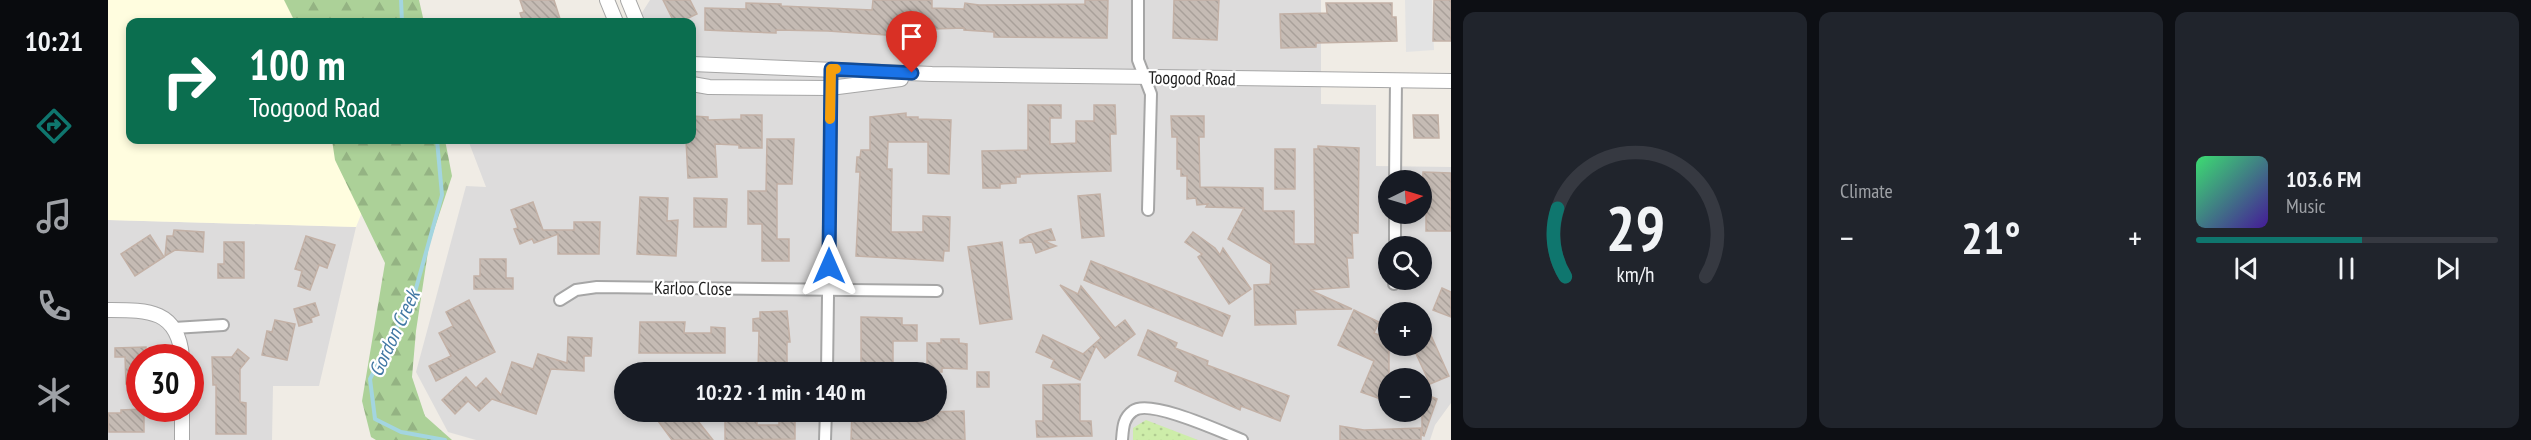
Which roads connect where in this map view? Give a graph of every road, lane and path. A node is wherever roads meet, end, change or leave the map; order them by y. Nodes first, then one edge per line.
1 (607, 0) edge
2 (628, 0) edge
3 (1138, 0) edge
4 (614, 18) edge
5 (635, 18) edge
6 (696, 64) edge
7 (831, 69) junction
8 (933, 74) junction
9 (1145, 77) junction
10 (1396, 80) junction
11 (1451, 81) edge
12 (696, 85) edge
13 (830, 88) junction
14 (1395, 170) edge
15 (1149, 210) dead end
16 (829, 290) junction
17 (937, 291) dead end
18 (560, 300) dead end
19 (108, 310) edge
20 (223, 325) dead end
21 (174, 328) junction
22 (181, 344) edge
23 (827, 362) edge
24 (182, 422) edge
25 (826, 422) edge
26 (182, 440) edge
27 (825, 440) edge
28 (1122, 440) edge
29 (1242, 440) edge

1 - 4 street
2 - 5 street
3 - 9 street
6 - 7 street, Toogood Road
7 - 8 street, Toogood Road
7 - 13 street
8 - 9 street, Toogood Road
8 - 13 street, Toogood Road
9 - 10 street, Toogood Road
9 - 15 street
10 - 11 street, Toogood Road
10 - 14 street
12 - 13 street, Toogood Road
13 - 16 street
16 - 17 street, Karloo Close
16 - 18 street, Karloo Close
16 - 23 street
19 - 21 street
20 - 21 street
21 - 22 street
24 - 26 street
25 - 27 street
28 - 29 street

